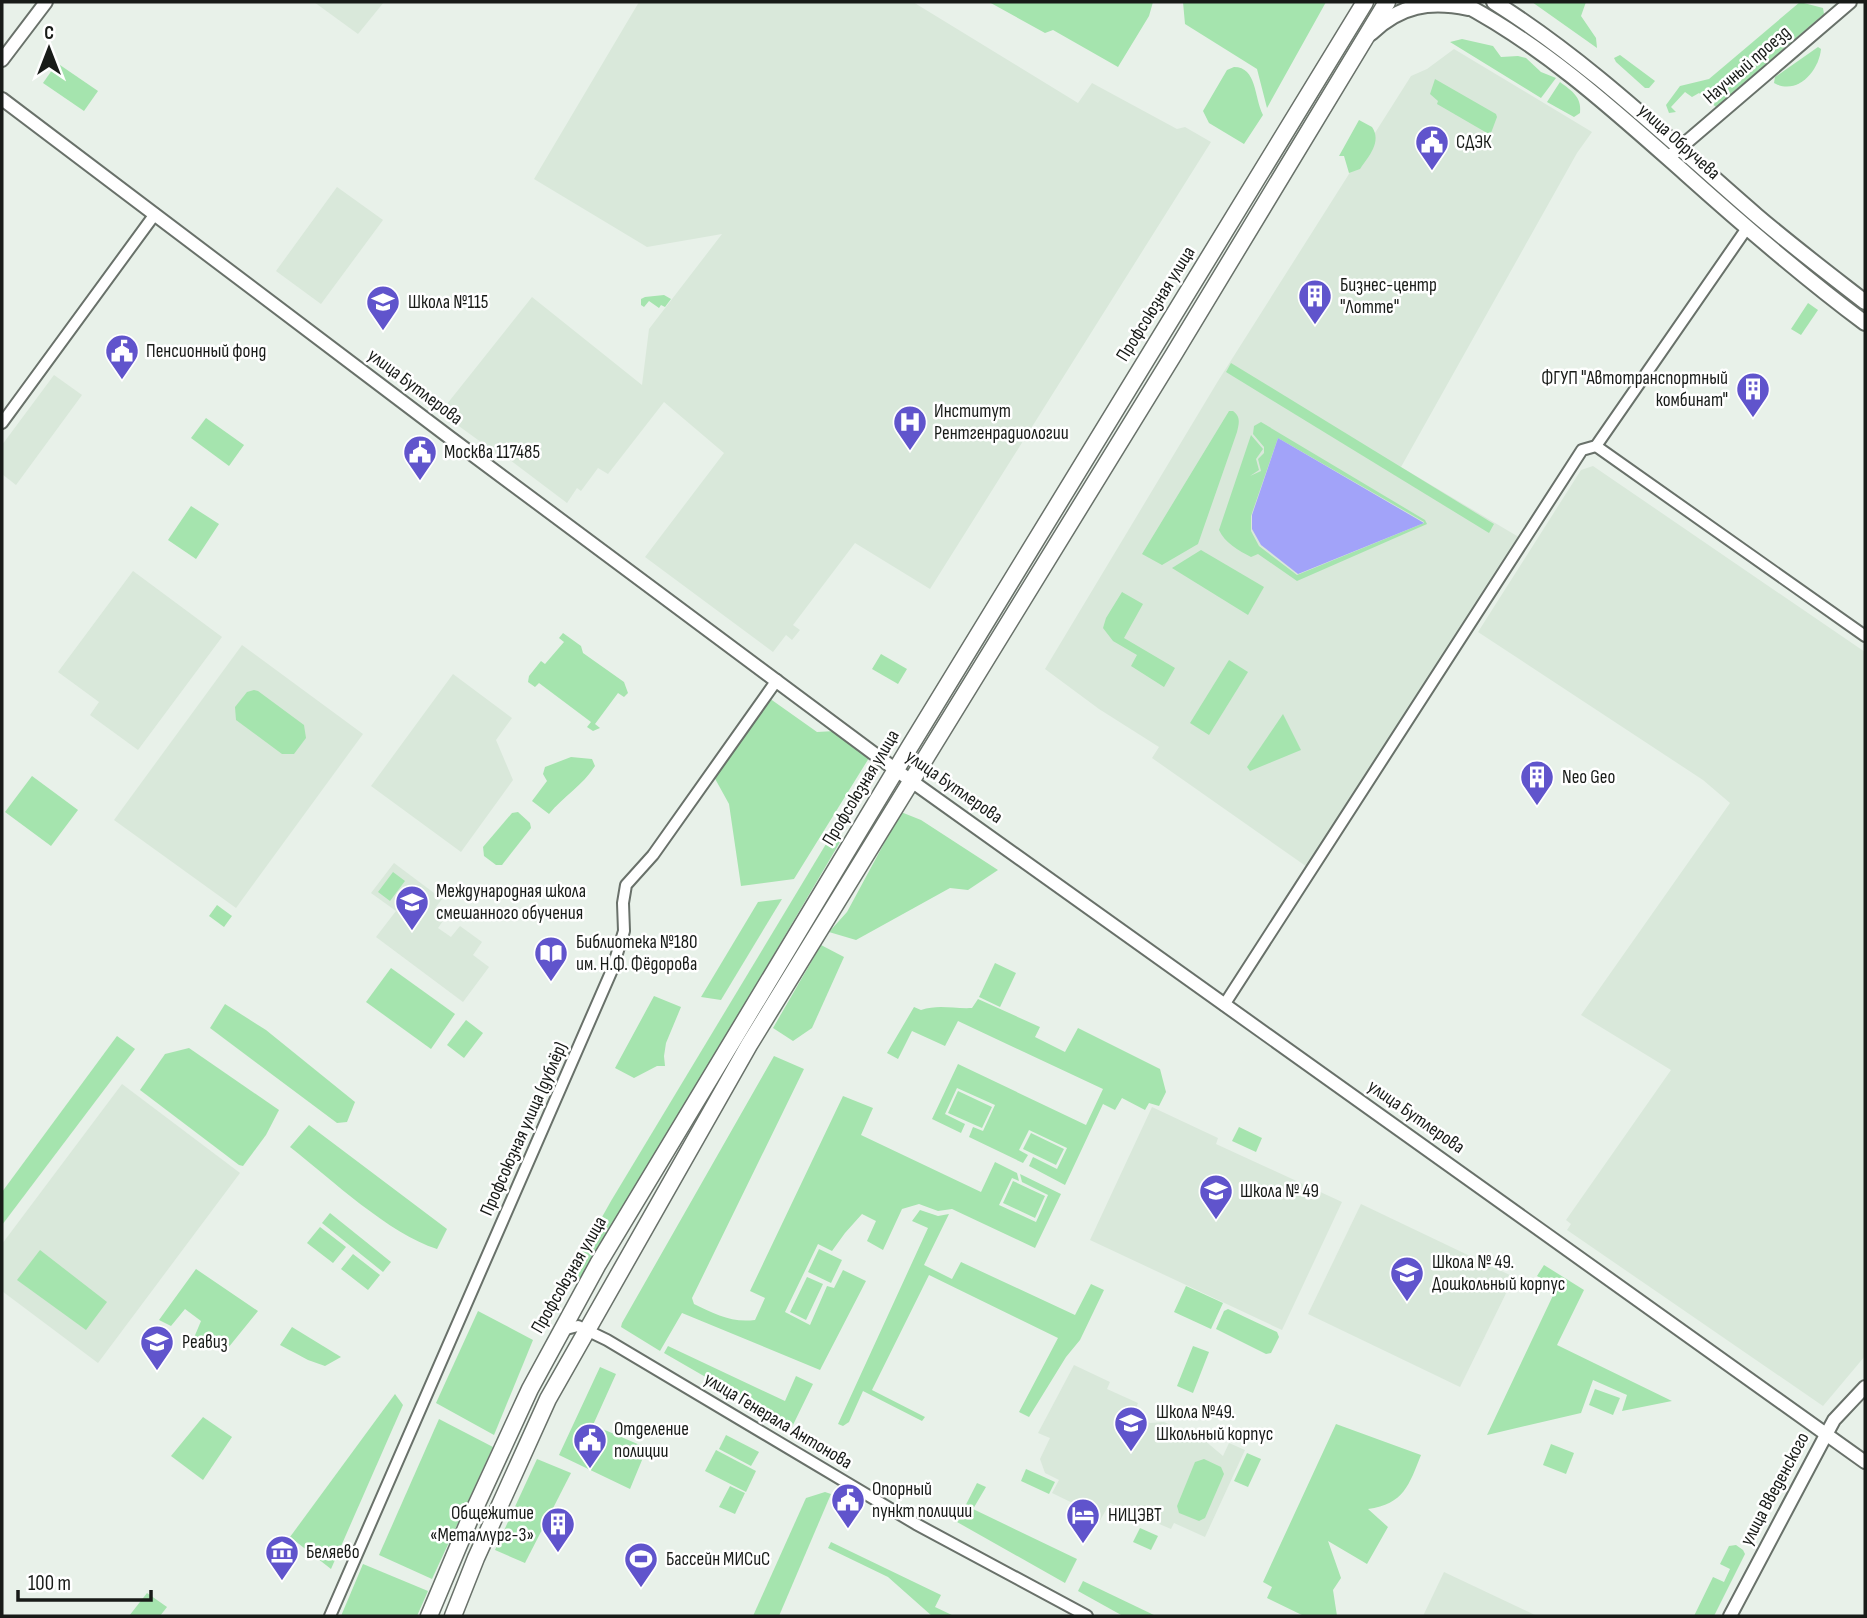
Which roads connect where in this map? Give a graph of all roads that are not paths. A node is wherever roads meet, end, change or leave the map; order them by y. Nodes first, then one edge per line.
1 (47, 2) edge
2 (1365, 2) edge
3 (1387, 2) edge
4 (1460, 2) edge
5 (1494, 2) edge
6 (1850, 2) edge
7 (1476, 10) junction
8 (1365, 40) junction
9 (2, 60) edge
10 (2, 99) edge
11 (1680, 147) junction
12 (1668, 158) junction
13 (155, 215) junction
14 (1747, 228) junction
15 (1865, 302) edge
16 (1865, 323) edge
17 (2, 423) edge
18 (1596, 446) junction
19 (1865, 636) edge
20 (777, 680) junction
21 (896, 770) junction
22 (910, 780) junction
23 (1224, 1005) junction
24 (598, 1264) junction
25 (618, 1275) junction
26 (586, 1329) junction
27 (559, 1332) junction
28 (1865, 1387) edge
29 (1827, 1433) junction
30 (1865, 1462) edge
31 (330, 1616) edge
32 (429, 1616) edge
33 (453, 1616) edge
34 (1087, 1616) edge
35 (1730, 1616) edge

1 - 9 street
2 - 21 main road, Профсоюзная улица
3 - 8 main road, Профсоюзная улица
4 - 7 main road, улица Обручева
5 - 11 main road, улица Обручева
6 - 11 street, Научный проезд
7 - 8 main road
7 - 12 main road, улица Обручева
8 - 22 main road, Профсоюзная улица
10 - 13 street, улица Бутлерова
11 - 12 street, Научный проезд
11 - 15 main road, улица Обручева
12 - 14 main road, улица Обручева
13 - 17 street
13 - 20 street, улица Бутлерова
14 - 16 main road, улица Обручева
14 - 18 street
18 - 19 street
18 - 23 street
20 - 21 street, улица Бутлерова
20 - 31 street, Профсоюзная улица (дублёр)
21 - 22 street, улица Бутлерова
21 - 24 main road, Профсоюзная улица
22 - 23 street, улица Бутлерова
22 - 25 main road, Профсоюзная улица
23 - 29 street, улица Бутлерова
24 - 25 street
24 - 27 main road, Профсоюзная улица
25 - 26 main road, Профсоюзная улица
26 - 27 street
26 - 33 main road, Профсоюзная улица
26 - 34 street, улица Генерала Антонова
27 - 32 main road, Профсоюзная улица
28 - 29 street, улица Введенского
29 - 30 street, улица Бутлерова
29 - 35 street, улица Введенского

